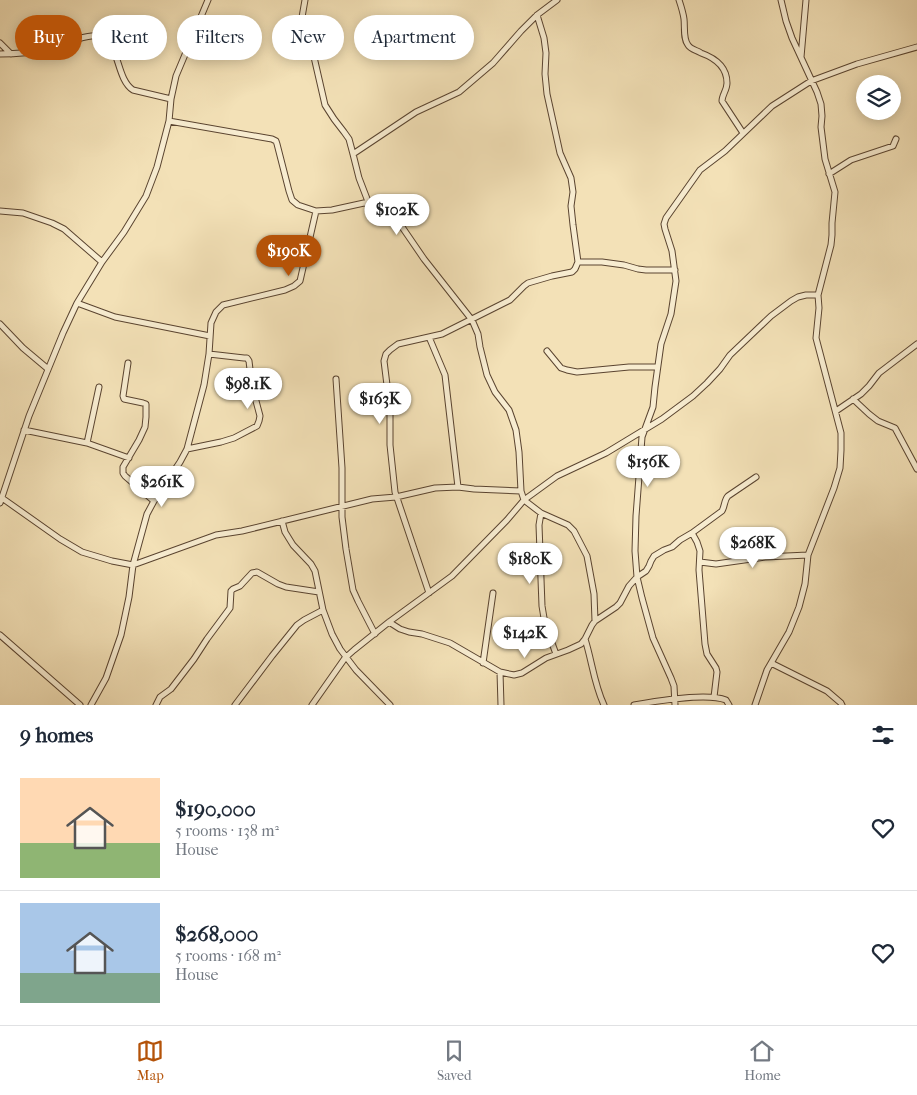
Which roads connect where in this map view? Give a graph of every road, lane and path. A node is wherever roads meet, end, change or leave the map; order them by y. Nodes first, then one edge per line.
1 (208, 0) edge
2 (305, 0) edge
3 (557, 0) edge
4 (679, 0) edge
5 (781, 0) edge
6 (806, 0) edge
7 (537, 15) junction
8 (0, 43) edge
9 (917, 47) edge
10 (0, 54) edge
11 (11, 54) junction
12 (801, 58) junction
13 (811, 81) junction
14 (171, 99) junction
15 (169, 121) junction
16 (743, 133) junction
17 (896, 139) dead end
18 (353, 154) junction
19 (830, 174) junction
20 (369, 204) junction
21 (0, 211) edge
22 (316, 211) junction
23 (102, 262) junction
24 (578, 262) junction
25 (675, 270) junction
26 (818, 295) junction
27 (77, 303) junction
28 (472, 320) junction
29 (0, 324) edge
30 (210, 336) junction
31 (429, 337) junction
32 (917, 344) edge
33 (547, 351) dead end
34 (209, 354) junction
35 (128, 363) dead end
36 (657, 367) junction
37 (48, 369) junction
38 (336, 378) dead end
39 (99, 387) dead end
40 (853, 400) junction
41 (836, 411) junction
42 (24, 430) junction
43 (644, 430) junction
44 (87, 443) junction
45 (187, 449) junction
46 (129, 458) junction
47 (917, 469) edge
48 (756, 477) dead end
49 (458, 487) junction
50 (521, 491) junction
51 (396, 497) junction
52 (524, 500) junction
53 (1, 501) edge
54 (154, 501) junction
55 (342, 506) junction
56 (541, 513) junction
57 (282, 521) junction
58 (692, 533) junction
59 (808, 555) junction
60 (700, 562) junction
61 (133, 565) junction
62 (637, 577) junction
63 (319, 592) junction
64 (429, 593) junction
65 (493, 593) dead end
66 (324, 610) junction
67 (595, 621) junction
68 (389, 622) junction
69 (375, 634) junction
70 (0, 635) edge
71 (585, 639) junction
72 (556, 654) junction
73 (346, 658) junction
74 (483, 663) junction
75 (770, 663) junction
76 (500, 672) junction
77 (714, 697) junction
78 (675, 699) junction
79 (80, 705) edge
80 (91, 705) edge
81 (156, 705) edge
82 (235, 705) edge
83 (312, 705) edge
84 (390, 705) edge
85 (501, 705) edge
86 (604, 705) edge
87 (634, 705) edge
88 (675, 705) edge
89 (730, 705) edge
90 (755, 705) edge
91 (842, 705) edge

1 - 14 street
2 - 18 street
3 - 7 street
4 - 16 street
5 - 12 street
6 - 12 street
7 - 18 street
7 - 24 street
8 - 11 street
9 - 13 street
10 - 11 street
11 - 14 street
12 - 13 street
13 - 16 street
13 - 19 street
14 - 15 street
15 - 22 street
15 - 23 street
16 - 25 street
17 - 19 street
18 - 20 street
19 - 26 street
20 - 22 street
20 - 28 street
21 - 23 street
22 - 30 street
23 - 27 street
24 - 25 street
24 - 28 street
25 - 36 street
26 - 41 street
26 - 43 street
27 - 30 street
27 - 37 street
28 - 31 street
28 - 50 street
29 - 37 street
30 - 34 street
31 - 49 street
31 - 51 street
32 - 40 street
33 - 36 street
34 - 45 street
34 - 45 street
35 - 46 street
36 - 43 street
37 - 42 street
38 - 55 street
39 - 44 street
40 - 41 street
40 - 47 street
41 - 59 street
42 - 44 street
42 - 53 street
43 - 52 street
43 - 62 street
44 - 46 street
45 - 54 street
46 - 54 street
48 - 58 street
49 - 50 street
49 - 51 street
50 - 52 street
51 - 55 street
51 - 64 street
52 - 56 street
52 - 64 street
53 - 61 street
54 - 61 street
55 - 57 street
55 - 69 street
56 - 67 street
56 - 72 street
57 - 61 street
57 - 63 street
58 - 60 street
58 - 62 street
59 - 60 street
59 - 75 street
60 - 77 street
61 - 80 street
62 - 67 street
62 - 78 street
63 - 66 street
63 - 81 street
64 - 68 street
65 - 74 street
66 - 73 street
66 - 82 street
67 - 71 street
68 - 69 street
68 - 74 street
69 - 73 street
70 - 79 street
71 - 72 street
71 - 86 street
72 - 76 street
73 - 83 street
73 - 84 street
74 - 76 street
75 - 90 street
75 - 91 street
76 - 85 street
77 - 78 street
77 - 89 street
78 - 87 street
78 - 88 street

